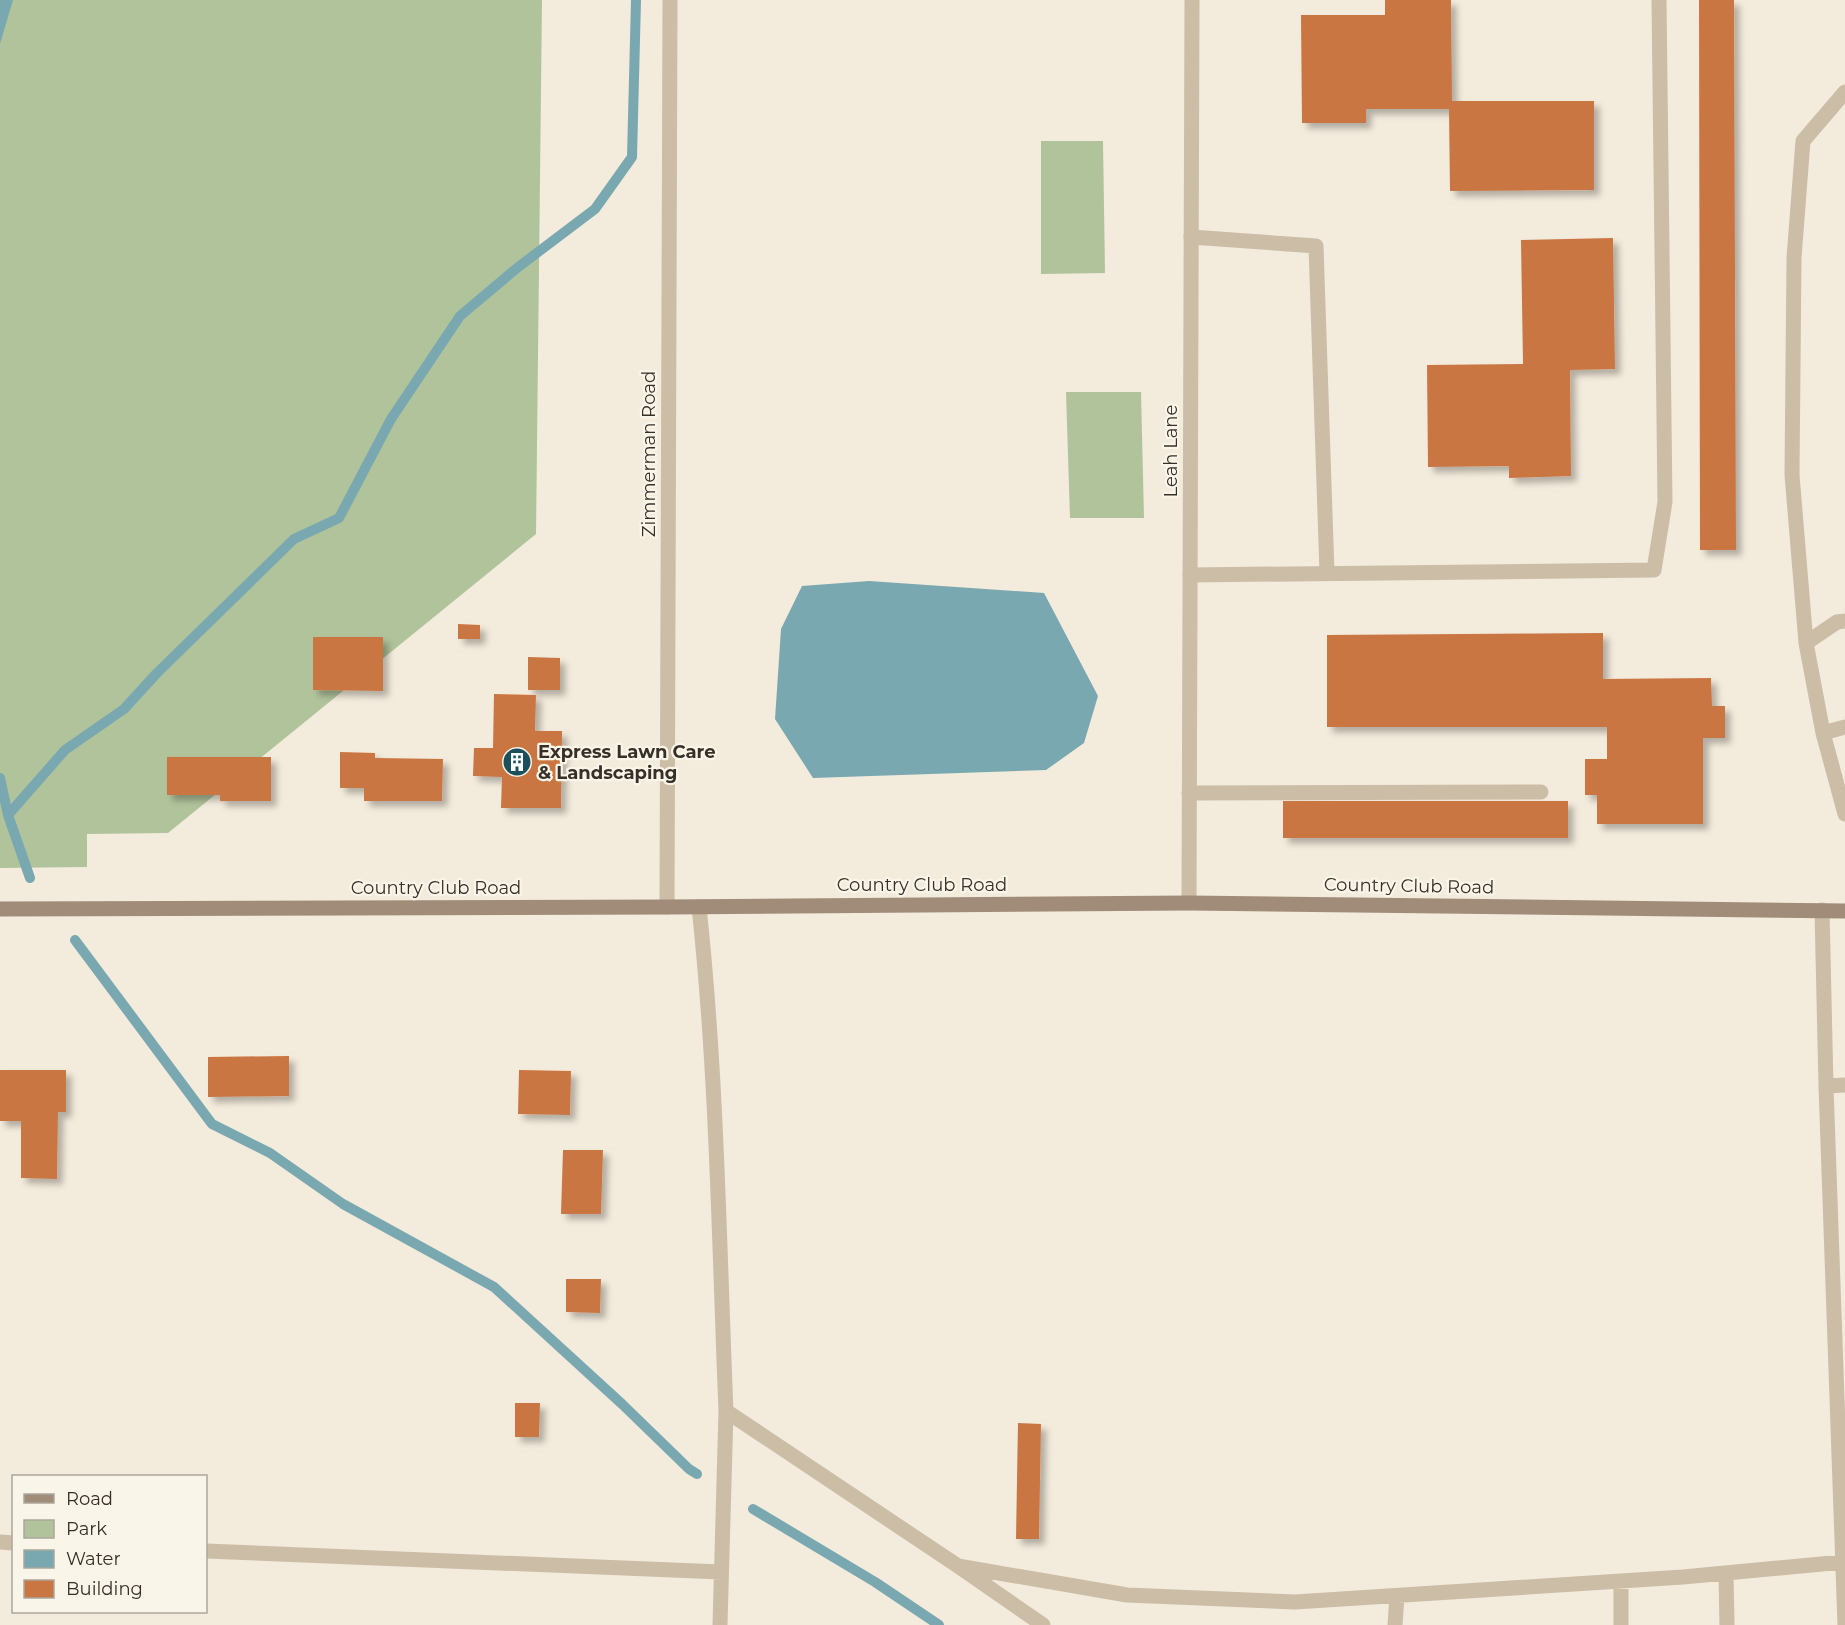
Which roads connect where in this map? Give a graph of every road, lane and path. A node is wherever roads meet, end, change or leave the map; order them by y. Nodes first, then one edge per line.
1 (670, 0) edge
2 (1192, 0) edge
3 (1659, 0) edge
4 (1845, 92) edge
5 (1191, 237) junction
6 (1327, 573) junction
7 (1190, 575) junction
8 (1845, 621) edge
9 (1806, 643) junction
10 (1845, 727) edge
11 (1823, 733) junction
12 (1541, 792) dead end
13 (1189, 793) junction
14 (1845, 814) edge
15 (1189, 903) junction
16 (667, 907) junction
17 (699, 907) junction
18 (0, 909) edge
19 (1822, 910) junction
20 (1845, 911) edge
21 (1845, 1085) edge
22 (1826, 1086) junction
23 (726, 1411) junction
24 (207, 1551) edge
25 (1843, 1562) junction
26 (958, 1566) junction
27 (721, 1572) junction
28 (1726, 1574) junction
29 (1621, 1582) junction
30 (1397, 1596) junction
31 (720, 1625) edge
32 (1043, 1625) edge
33 (1395, 1625) edge
34 (1621, 1625) edge
35 (1727, 1625) edge
36 (1845, 1625) edge

1 - 16 street, Zimmerman Road
2 - 5 street, Leah Lane
3 - 6 street
4 - 9 street
5 - 6 street
5 - 7 street, Leah Lane
6 - 7 street
7 - 13 street, Leah Lane
8 - 9 street
9 - 11 street
10 - 11 street
11 - 14 street
12 - 13 street
13 - 15 street, Leah Lane
15 - 17 street, Country Club Road
15 - 19 street, Country Club Road
16 - 17 street, Country Club Road
16 - 18 street, Country Club Road
17 - 23 street
19 - 20 street, Country Club Road
19 - 22 street
21 - 22 street
22 - 25 street
23 - 26 street
23 - 27 street
24 - 27 street
25 - 28 street
25 - 36 street
26 - 30 street
26 - 32 street
27 - 31 street
28 - 29 street
28 - 35 street
29 - 30 street
29 - 34 street
30 - 33 street

